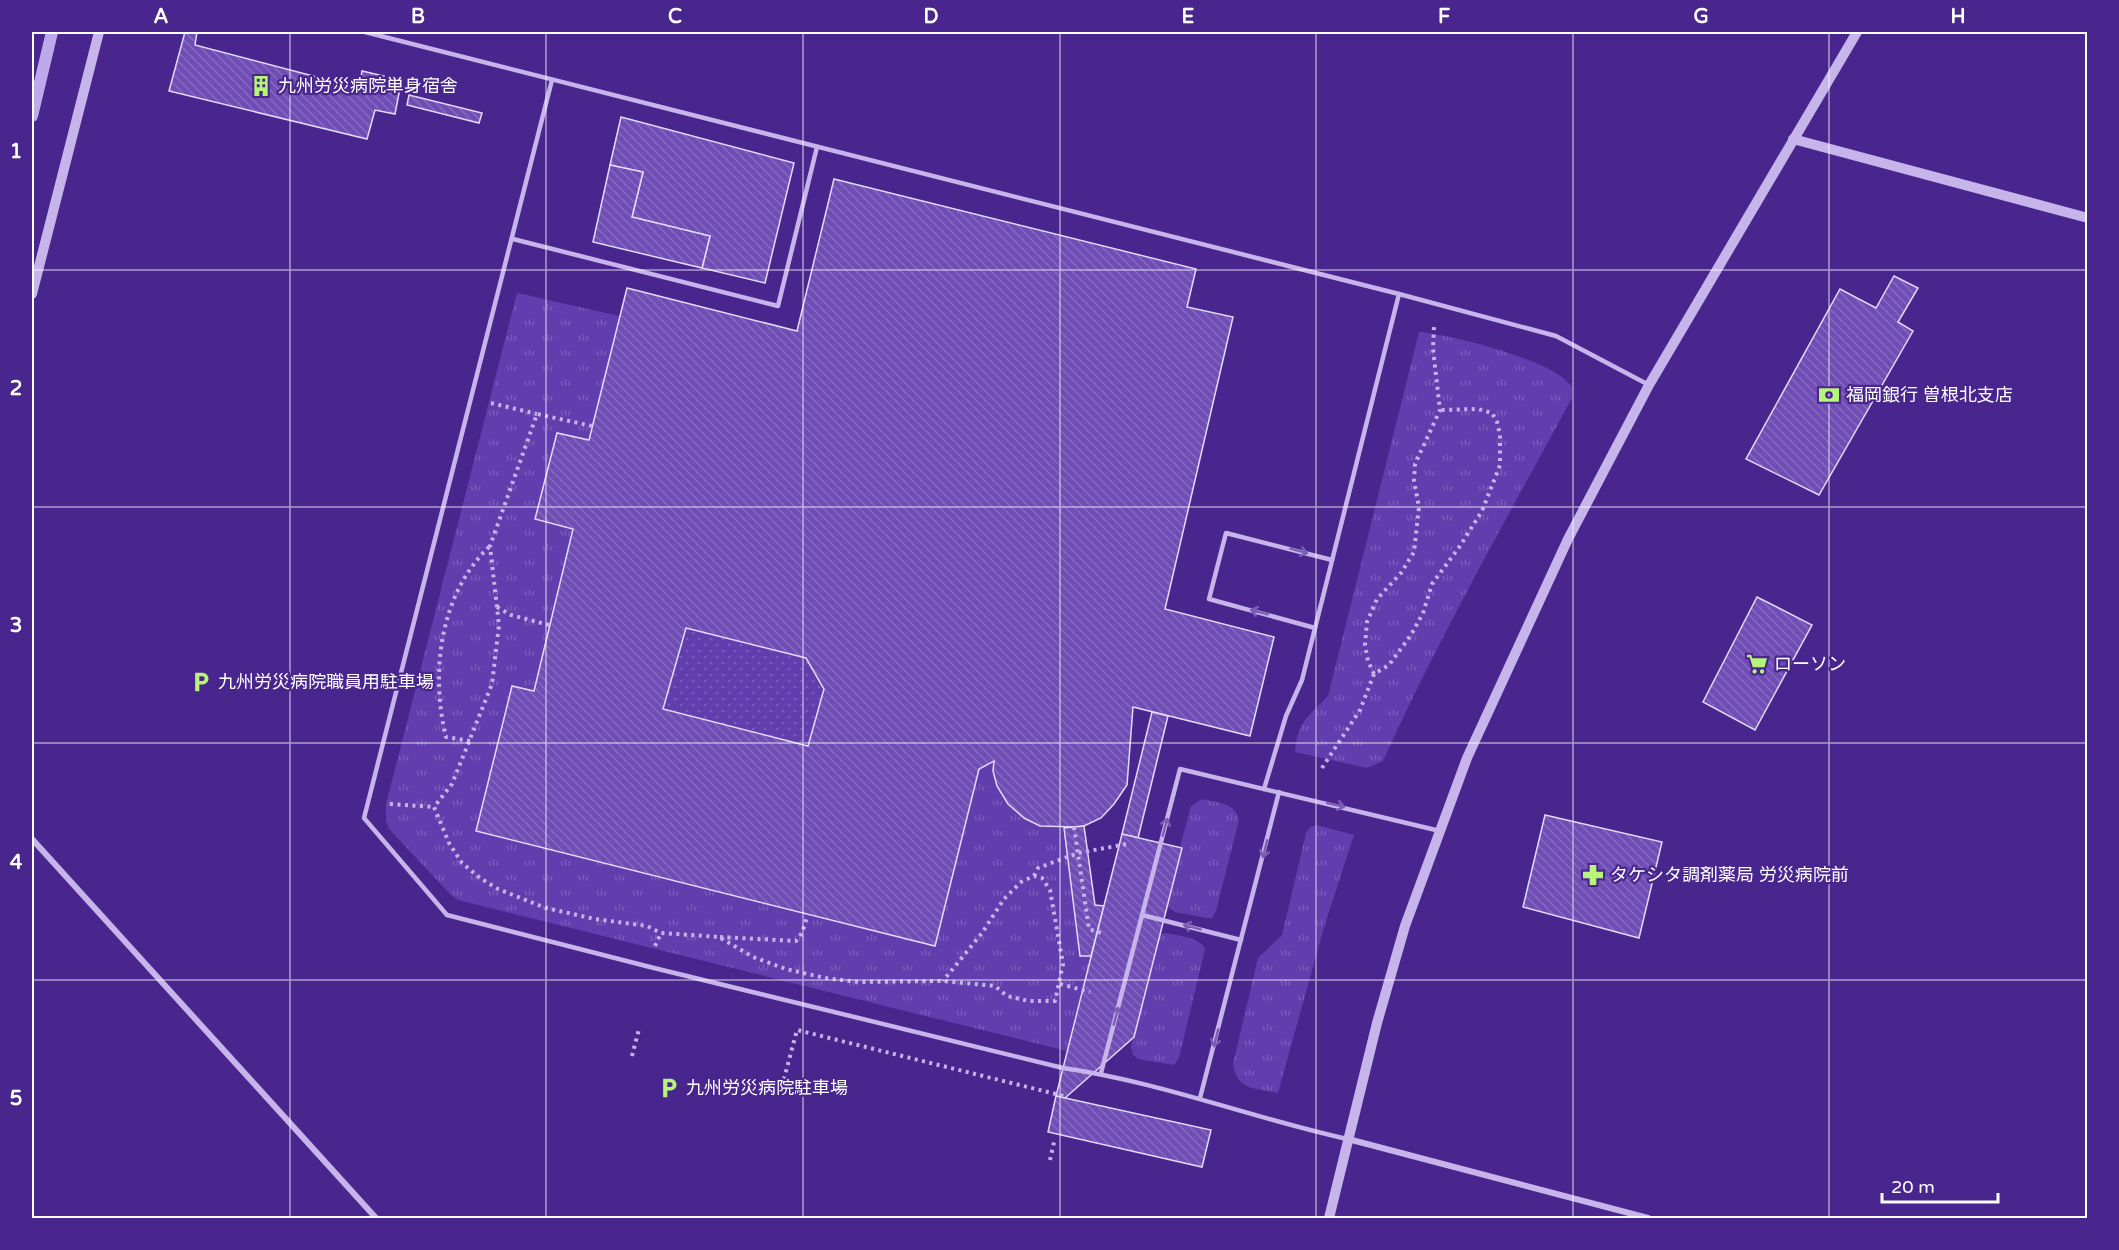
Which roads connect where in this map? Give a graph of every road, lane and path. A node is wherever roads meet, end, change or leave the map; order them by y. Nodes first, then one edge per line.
1 (99, 32) edge
2 (365, 32) edge
3 (1857, 32) edge
4 (552, 80) junction
5 (1793, 139) junction
6 (817, 147) junction
7 (2088, 218) edge
8 (513, 239) junction
9 (32, 294) edge
10 (1399, 294) junction
11 (1434, 327) dead end
12 (1649, 385) junction
13 (489, 402) dead end
14 (1440, 410) junction
15 (537, 414) junction
16 (592, 426) dead end
17 (490, 546) junction
18 (1332, 560) junction
19 (496, 607) junction
20 (549, 625) dead end
21 (1316, 627) junction
22 (1374, 674) junction
23 (470, 741) junction
24 (1323, 768) dead end
25 (1264, 789) junction
26 (1279, 792) junction
27 (386, 804) dead end
28 (434, 807) junction
29 (1074, 828) dead end
30 (1440, 831) junction
31 (32, 839) edge
32 (1127, 844) dead end
33 (1078, 853) junction
34 (1034, 876) junction
35 (808, 914) dead end
36 (1142, 915) junction
37 (661, 933) junction
38 (1104, 934) dead end
39 (719, 937) junction
40 (1241, 940) junction
41 (654, 948) dead end
42 (943, 981) junction
43 (1060, 984) junction
44 (1090, 992) dead end
45 (639, 1029) dead end
46 (632, 1056) dead end
47 (1101, 1073) junction
48 (780, 1094) dead end
49 (1064, 1096) dead end
50 (1200, 1098) junction
51 (1055, 1138) dead end
52 (1347, 1139) junction
53 (1050, 1160) dead end
54 (376, 1218) edge
55 (1329, 1218) edge
56 (1648, 1218) edge

1 - 9 street
2 - 4 lane
3 - 5 street
4 - 6 lane
4 - 8 lane
5 - 7 street
5 - 12 street
6 - 8 lane
6 - 10 lane
8 - 47 lane
10 - 12 lane
10 - 18 lane
11 - 14 path
12 - 30 street
13 - 15 path
14 - 22 path
14 - 22 path
15 - 16 path
15 - 17 path
17 - 19 path
17 - 23 path
18 - 21 lane
21 -> 18 lane
19 - 20 path
19 - 23 path
21 - 25 lane
22 - 24 path
23 - 28 path
25 - 26 lane
36 -> 25 lane
26 -> 30 lane
26 -> 40 lane
27 - 28 path
28 - 37 path
29 - 33 path
30 - 52 street
31 - 54 street
32 - 33 path
33 - 34 path
33 - 38 path
34 - 42 path
34 - 43 path
35 - 39 path
40 -> 36 lane
47 -> 36 lane
37 - 39 path
37 - 41 path
39 - 42 path
40 -> 50 lane
42 - 43 path
43 - 44 path
45 - 46 path
47 - 50 lane
48 - 49 path
50 - 52 lane
51 - 53 path
52 - 55 street
52 - 56 street

